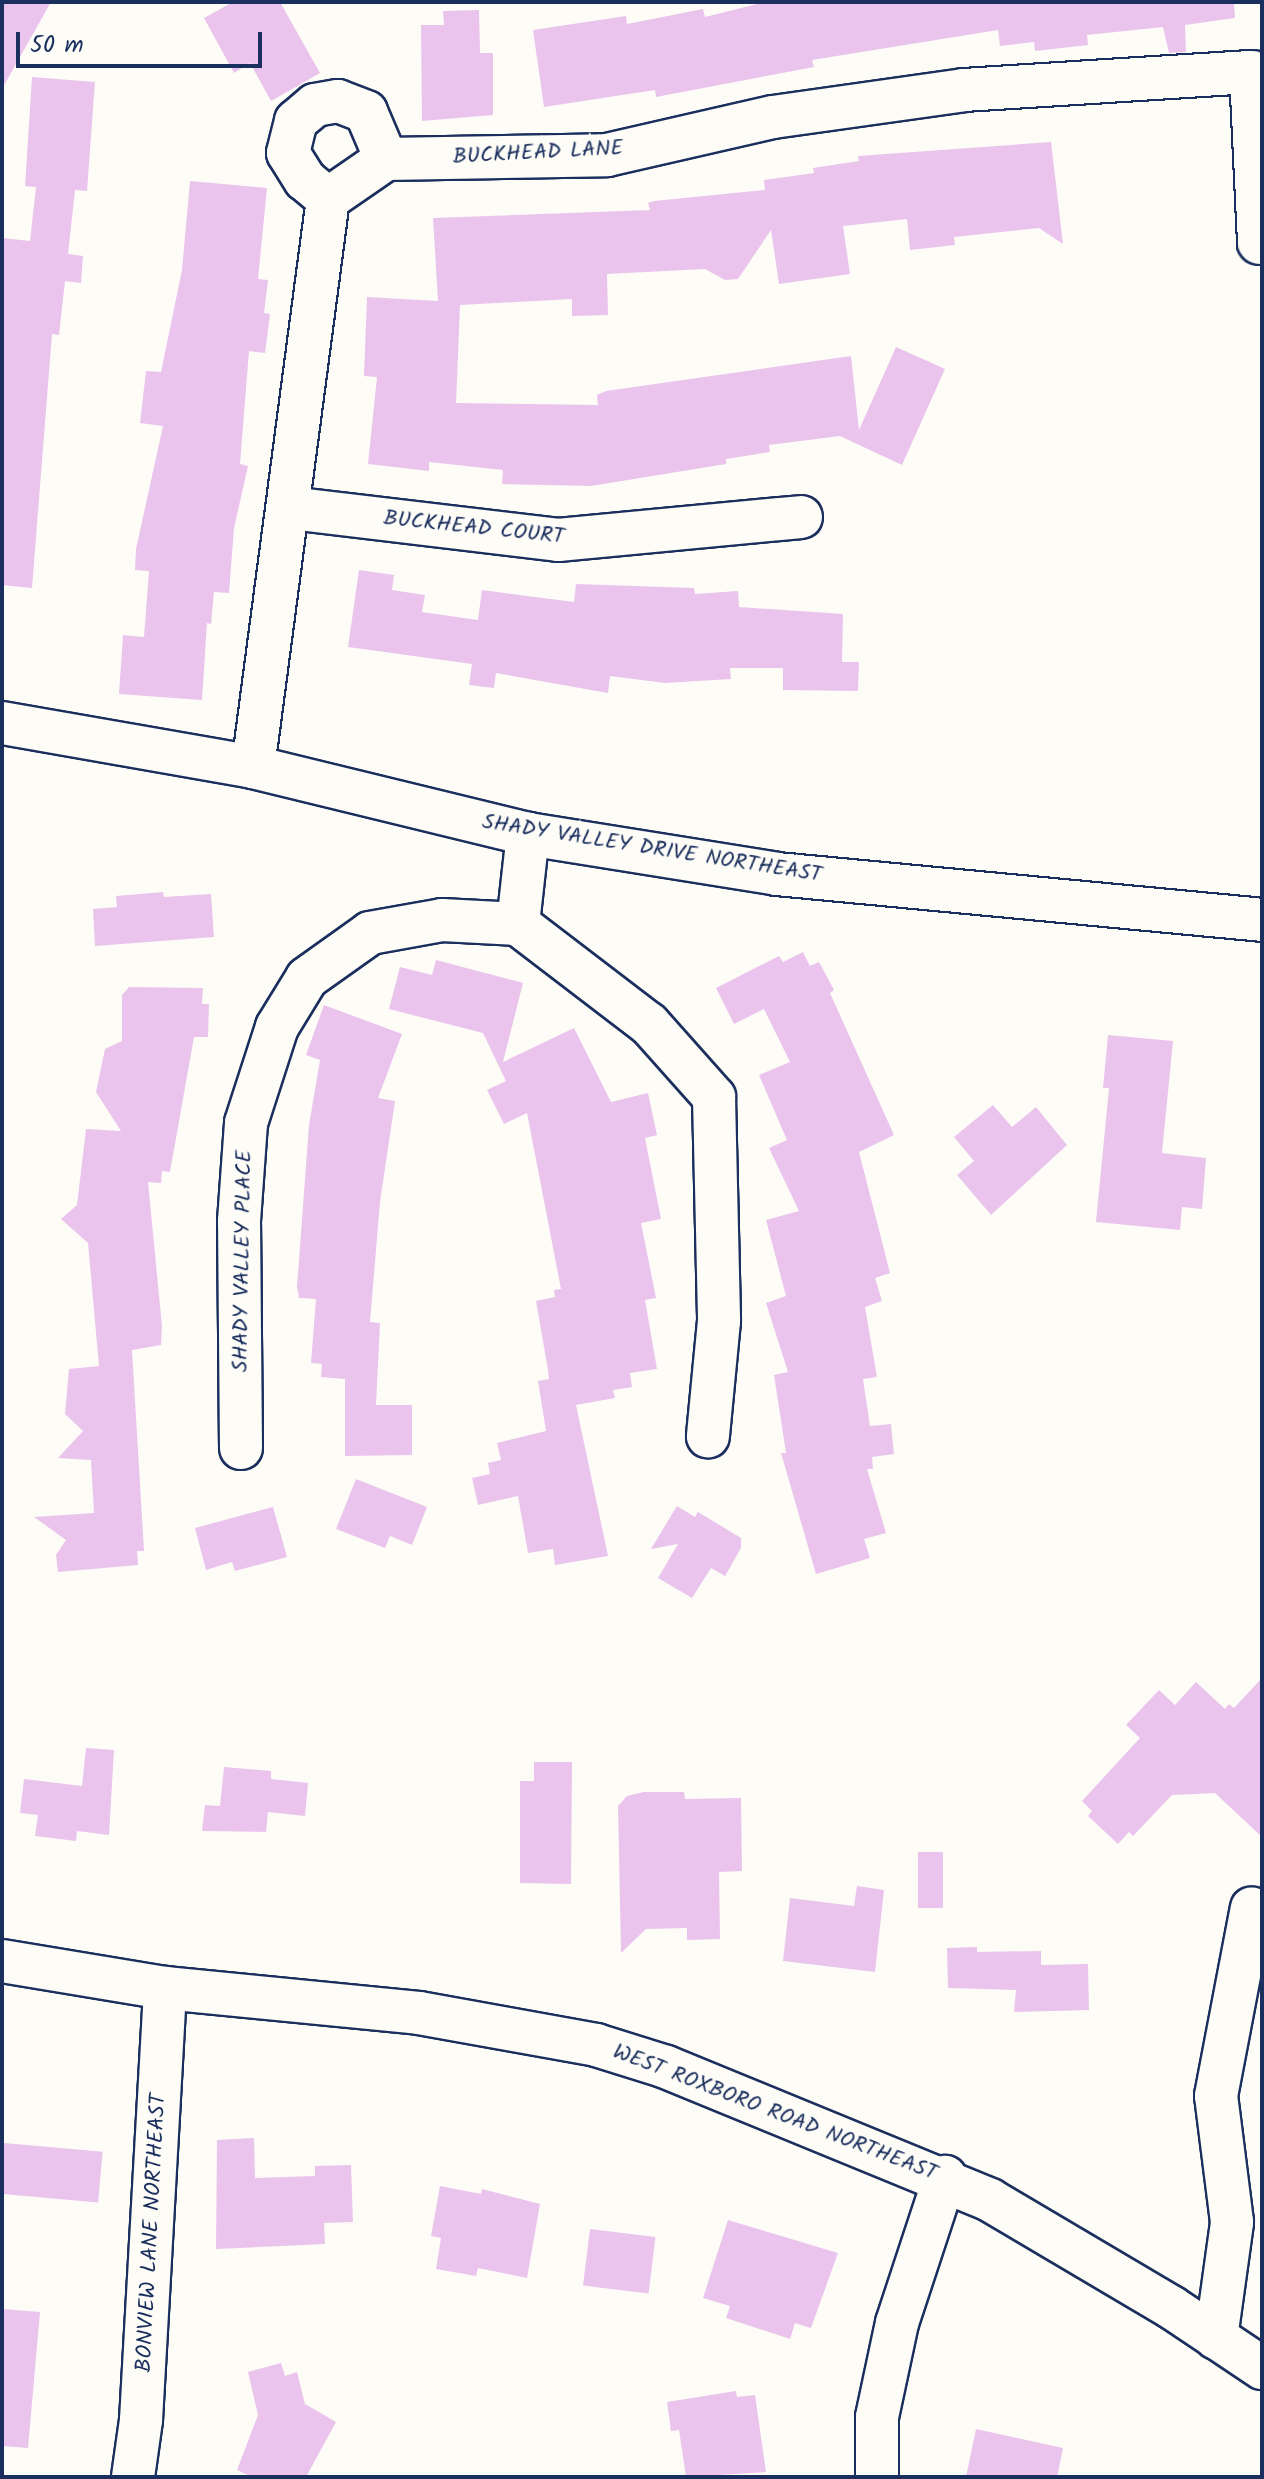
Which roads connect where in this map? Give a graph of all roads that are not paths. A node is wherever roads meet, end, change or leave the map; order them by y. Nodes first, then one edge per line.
1 (386, 159) junction
2 (328, 199) junction
3 (1259, 243) dead end
4 (290, 508) junction
5 (801, 517) dead end
6 (2, 723) edge
7 (253, 767) junction
8 (528, 834) junction
9 (1262, 920) edge
10 (518, 924) junction
11 (708, 1436) dead end
12 (241, 1448) dead end
13 (1252, 1908) dead end
14 (2, 1961) edge
15 (165, 1988) junction
16 (945, 2177) junction
17 (1216, 2338) junction
18 (1262, 2368) edge
19 (133, 2477) edge
20 (877, 2477) edge

1 - 2 street
1 - 2 street
1 - 3 street, BUCKHEAD LANE
2 - 4 street
4 - 5 street, BUCKHEAD COURT
4 - 7 street
6 - 7 street, SHADY VALLEY DRIVE NORTHEAST
7 - 8 street, SHADY VALLEY DRIVE NORTHEAST
8 - 9 street, SHADY VALLEY DRIVE NORTHEAST
8 - 10 street
10 - 11 street
10 - 12 street, SHADY VALLEY PLACE
13 - 17 street
14 - 15 street, WEST ROXBORO ROAD NORTHEAST
15 - 16 street, WEST ROXBORO ROAD NORTHEAST
15 - 19 street, BONVIEW LANE NORTHEAST
16 - 17 street, WEST ROXBORO ROAD NORTHEAST
16 - 20 street
17 - 18 street, WEST ROXBORO ROAD NORTHEAST

